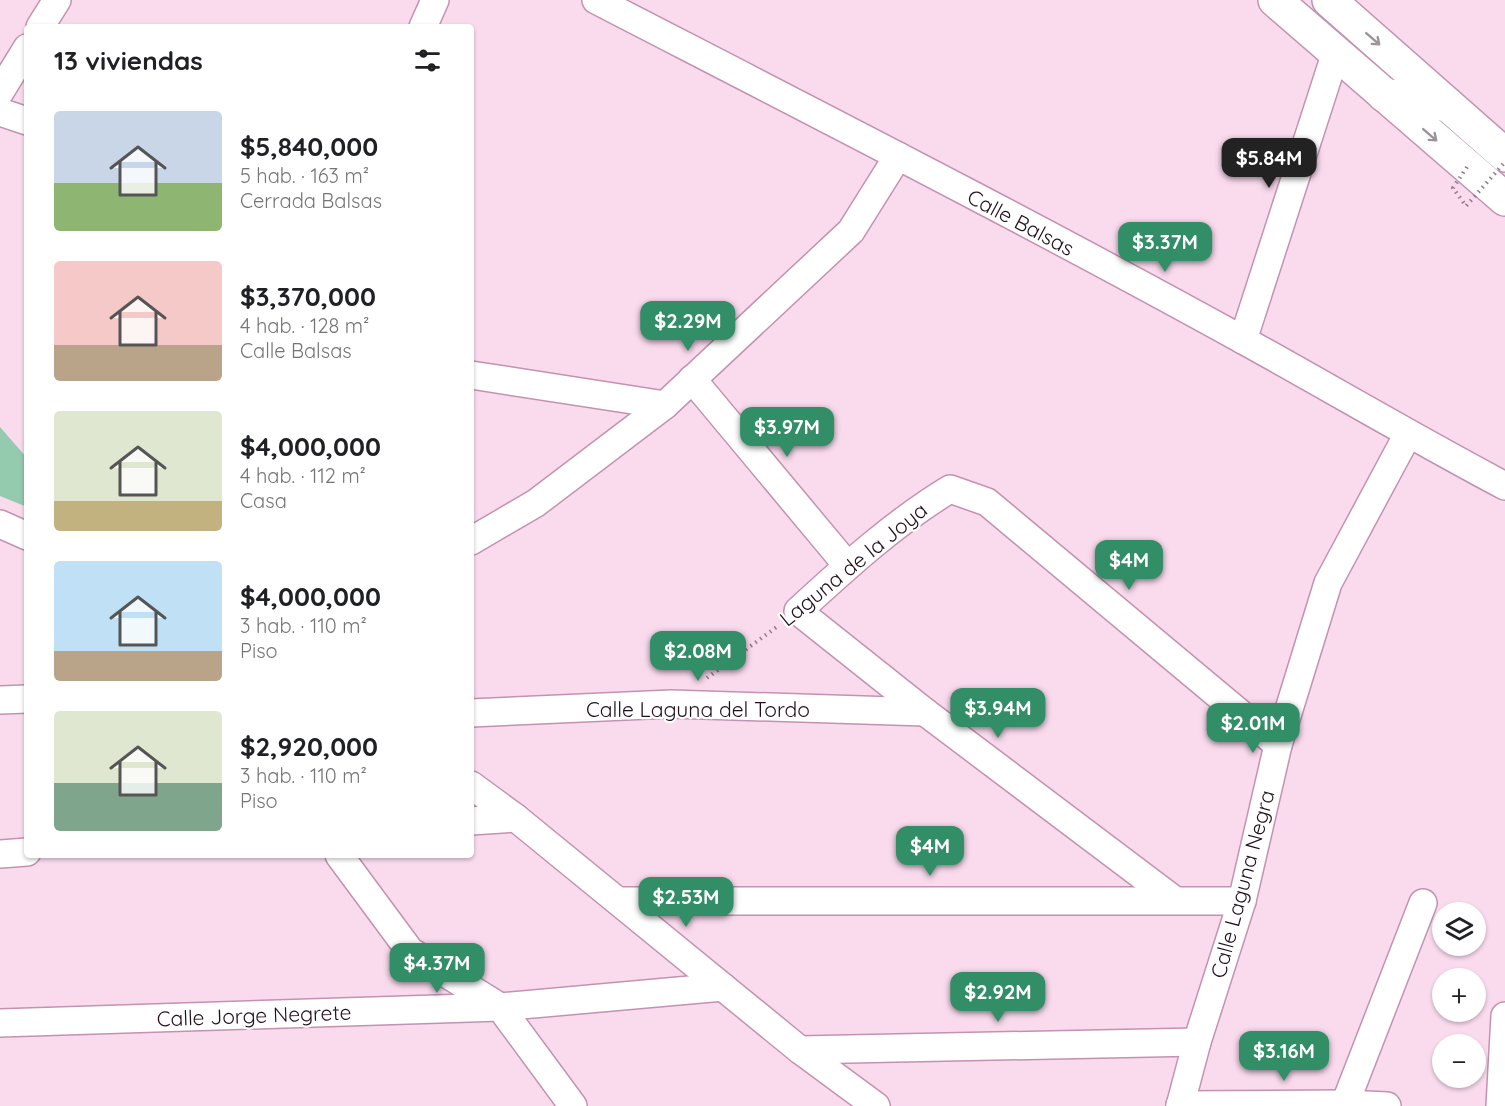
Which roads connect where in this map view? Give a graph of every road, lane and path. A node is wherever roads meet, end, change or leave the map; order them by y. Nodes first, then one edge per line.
1 (57, 0) edge
2 (435, 0) edge
3 (596, 0) edge
4 (1275, 0) edge
5 (1329, 0) edge
6 (42, 24) edge
7 (424, 24) edge
8 (1336, 52) junction
9 (24, 53) edge
10 (0, 92) edge
11 (1384, 95) junction
12 (1448, 105) junction
13 (0, 112) edge
14 (24, 120) edge
15 (1505, 154) edge
16 (898, 156) junction
17 (1505, 162) edge
18 (1467, 166) junction
19 (1505, 199) edge
20 (1243, 340) junction
21 (474, 375) edge
22 (692, 379) junction
23 (665, 405) junction
24 (1407, 434) junction
25 (1505, 486) edge
26 (474, 539) edge
27 (847, 565) junction
28 (798, 611) junction
29 (24, 699) edge
30 (0, 700) edge
31 (670, 704) junction
32 (925, 712) junction
33 (474, 713) edge
34 (1278, 745) junction
35 (474, 787) edge
36 (516, 818) junction
37 (474, 821) edge
38 (24, 852) edge
39 (0, 854) edge
40 (341, 858) edge
41 (1173, 899) junction
42 (618, 901) junction
43 (1242, 901) junction
44 (1423, 903) dead end
45 (723, 987) junction
46 (500, 1007) junction
47 (1505, 1016) edge
48 (0, 1023) edge
49 (1197, 1042) junction
50 (800, 1050) junction
51 (1345, 1104) junction
52 (573, 1106) edge
53 (876, 1106) edge
54 (1180, 1106) edge
55 (1387, 1106) edge
56 (1500, 1106) edge

1 - 6 street
2 - 7 street
3 - 16 street, Calle Balsas
4 - 8 main road
5 -> 12 main road
8 - 11 main road
8 - 20 street
9 - 10 street
11 - 12 main road
11 -> 18 main road
12 - 15 main road
13 - 14 street
16 - 20 street, Calle Balsas
16 - 22 street
17 - 18 path, bridge
18 - 19 main road
20 - 24 street, Calle Balsas
21 - 23 street
22 - 23 street
22 - 27 street
23 - 26 street
24 - 25 street, Calle Balsas
24 - 34 street, Calle Laguna Negra
27 - 28 street, Laguna de la Joya
27 - 34 street, Laguna de la Joya
28 - 31 path, Laguna de la Joya
28 - 32 street
29 - 30 street
31 - 32 street, Calle Laguna del Tordo
31 - 33 street, Calle Laguna del Tordo
32 - 41 street
34 - 43 street, Calle Laguna Negra
35 - 36 street
36 - 37 street
36 - 42 street
38 - 39 street
40 - 46 street
41 - 42 street
41 - 43 street
42 - 45 street
43 - 49 street, Calle Laguna Negra
44 - 51 street
45 - 46 street, Calle Jorge Negrete
45 - 50 street
46 - 48 street, Calle Jorge Negrete
46 - 52 street
47 - 56 street
49 - 50 street
49 - 54 street, Calle Laguna Negra
50 - 53 street
51 - 54 street
51 - 55 street

